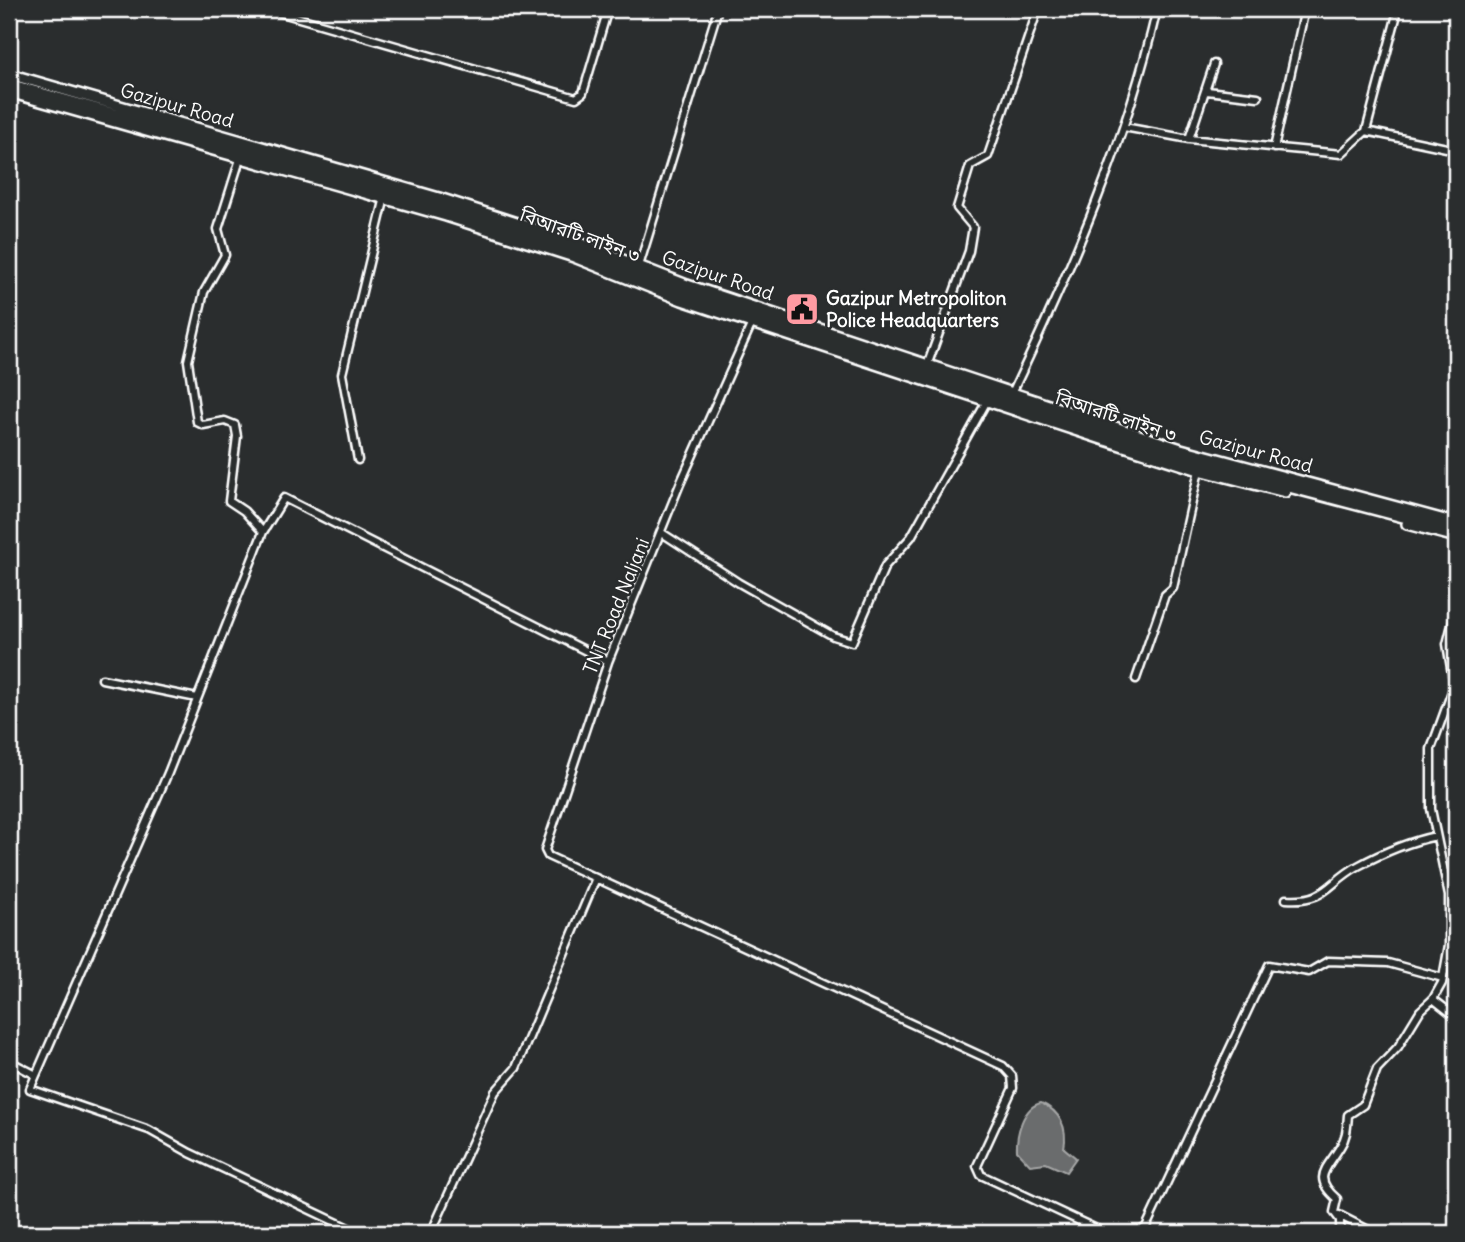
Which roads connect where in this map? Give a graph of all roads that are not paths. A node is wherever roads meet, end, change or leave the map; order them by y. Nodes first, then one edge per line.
1 (268, 9) edge
2 (608, 9) edge
3 (718, 9) edge
4 (1038, 9) edge
5 (1157, 9) edge
6 (1306, 9) edge
7 (1396, 18) dead end
8 (1214, 64) dead end
9 (9, 74) edge
10 (9, 84) edge
11 (1207, 91) junction
12 (9, 92) edge
13 (1258, 97) dead end
14 (1124, 127) junction
15 (1366, 131) junction
16 (1189, 139) junction
17 (1274, 148) junction
18 (1456, 150) edge
19 (240, 159) junction
20 (385, 197) junction
21 (639, 266) junction
22 (752, 323) junction
23 (928, 363) junction
24 (1012, 393) junction
25 (988, 399) junction
26 (358, 460) dead end
27 (1199, 470) junction
28 (1456, 523) edge
29 (1456, 531) edge
30 (263, 532) junction
31 (662, 533) junction
32 (1456, 537) edge
33 (1456, 609) edge
34 (608, 662) junction
35 (102, 679) dead end
36 (1136, 679) dead end
37 (197, 698) junction
38 (1436, 836) junction
39 (596, 878) junction
40 (1286, 899) dead end
41 (1443, 978) junction
42 (1433, 999) junction
43 (1456, 1017) edge
44 (9, 1061) edge
45 (34, 1074) junction
46 (1334, 1212) junction
47 (359, 1233) edge
48 (430, 1233) edge
49 (1105, 1233) edge
50 (1138, 1233) edge
51 (1340, 1233) edge
52 (1374, 1233) edge

1 - 2 street
3 - 21 street
4 - 23 street
5 - 14 street
6 - 17 street
7 - 15 street
8 - 11 street
9 - 21 main road, Gazipur Road
10 - 29 main road, বিআরটি লাইন ৩
11 - 13 street
11 - 16 street
12 - 19 main road, Gazipur Road
14 - 16 street
14 - 24 street
15 - 17 street
15 - 18 street
16 - 17 street
19 - 20 main road, Gazipur Road
19 - 30 street
20 - 22 main road, Gazipur Road
20 - 26 street
21 - 23 main road, Gazipur Road
22 - 25 main road, Gazipur Road
22 - 31 street, TNT Road Naljani
23 - 24 main road, Gazipur Road
24 - 28 main road, Gazipur Road
25 - 27 main road, Gazipur Road
25 - 31 street
27 - 32 main road, Gazipur Road
27 - 36 street
30 - 34 street
30 - 37 street
31 - 34 street, TNT Road Naljani
33 - 38 street
34 - 39 street, TNT Road Naljani
35 - 37 street
37 - 45 street
38 - 40 street
38 - 41 street
39 - 48 street
39 - 49 street
41 - 42 street
41 - 50 street
42 - 43 street
42 - 46 street
44 - 45 street
45 - 47 street
46 - 51 street
46 - 52 street

